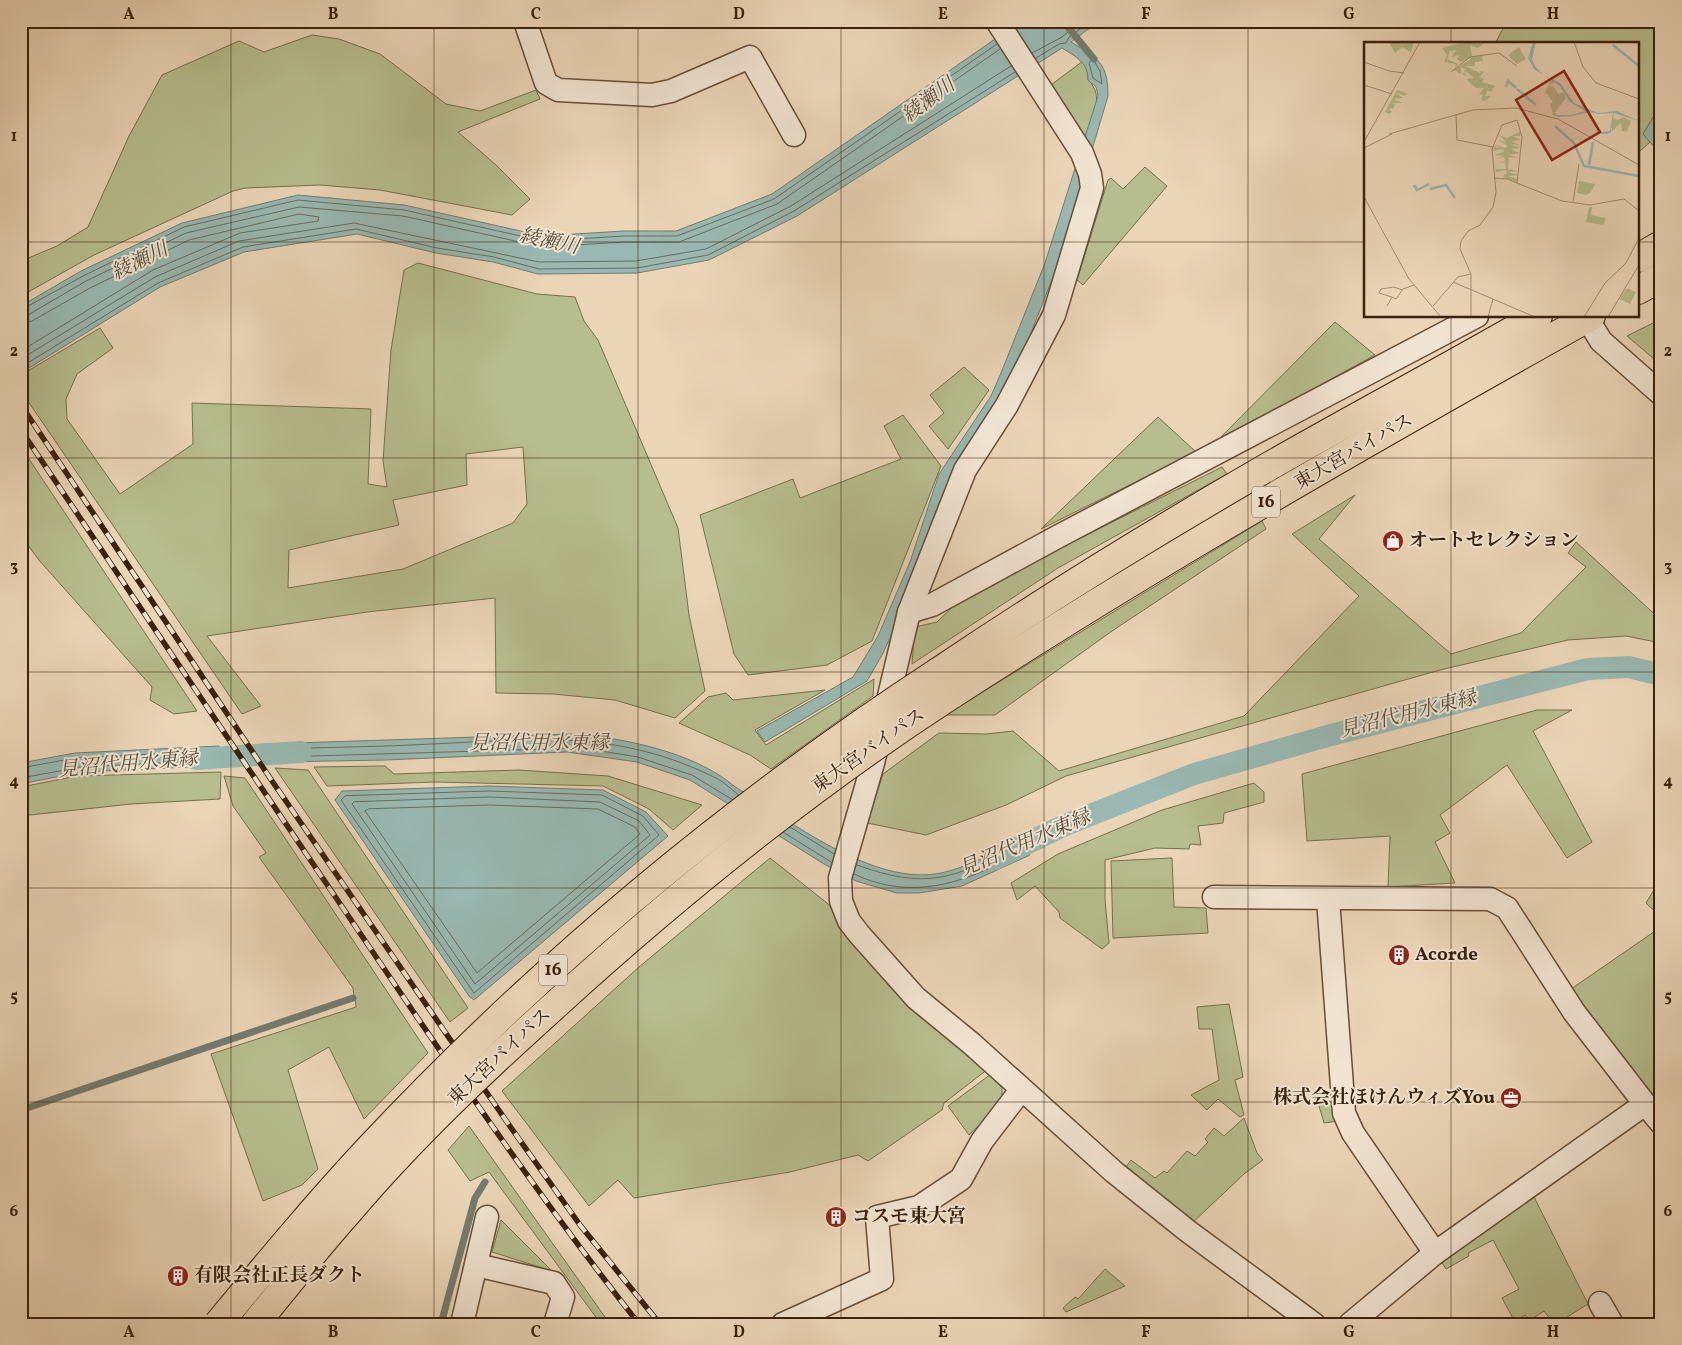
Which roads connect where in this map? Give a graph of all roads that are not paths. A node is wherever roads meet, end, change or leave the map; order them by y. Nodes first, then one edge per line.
1 (525, 21) edge
2 (997, 21) edge
3 (794, 135) dead end
4 (1661, 245) edge
5 (1640, 257) edge
6 (1661, 277) edge
7 (1640, 289) edge
8 (1473, 318) edge
9 (1534, 318) edge
10 (1587, 318) edge
11 (1589, 318) edge
12 (1661, 394) edge
13 (909, 612) junction
14 (944, 683) junction
15 (1214, 897) dead end
16 (1328, 899) junction
17 (1021, 1090) junction
18 (1645, 1104) junction
19 (1661, 1123) edge
20 (487, 1216) dead end
21 (1435, 1253) junction
22 (476, 1265) junction
23 (1600, 1303) dead end
24 (218, 1324) edge
25 (255, 1324) edge
26 (462, 1324) edge
27 (556, 1324) edge
28 (783, 1324) edge
29 (1314, 1324) edge
30 (1350, 1324) edge
31 (1612, 1324) edge

1 - 3 street
2 - 13 street
4 - 5 highway
6 - 7 highway
8 - 13 street
9 - 14 highway, 東大宮バイパス / 16
10 - 14 highway, 東大宮バイパス / 16
11 - 12 street
13 - 17 street
14 - 24 highway, 東大宮バイパス / 16, bridge
14 - 25 highway, 東大宮バイパス / 16, bridge
15 - 16 street
16 - 18 street
16 - 21 street
17 - 28 street
17 - 29 street
18 - 19 street
18 - 21 street
20 - 22 street
21 - 30 street
22 - 26 street
22 - 27 street
23 - 31 street

